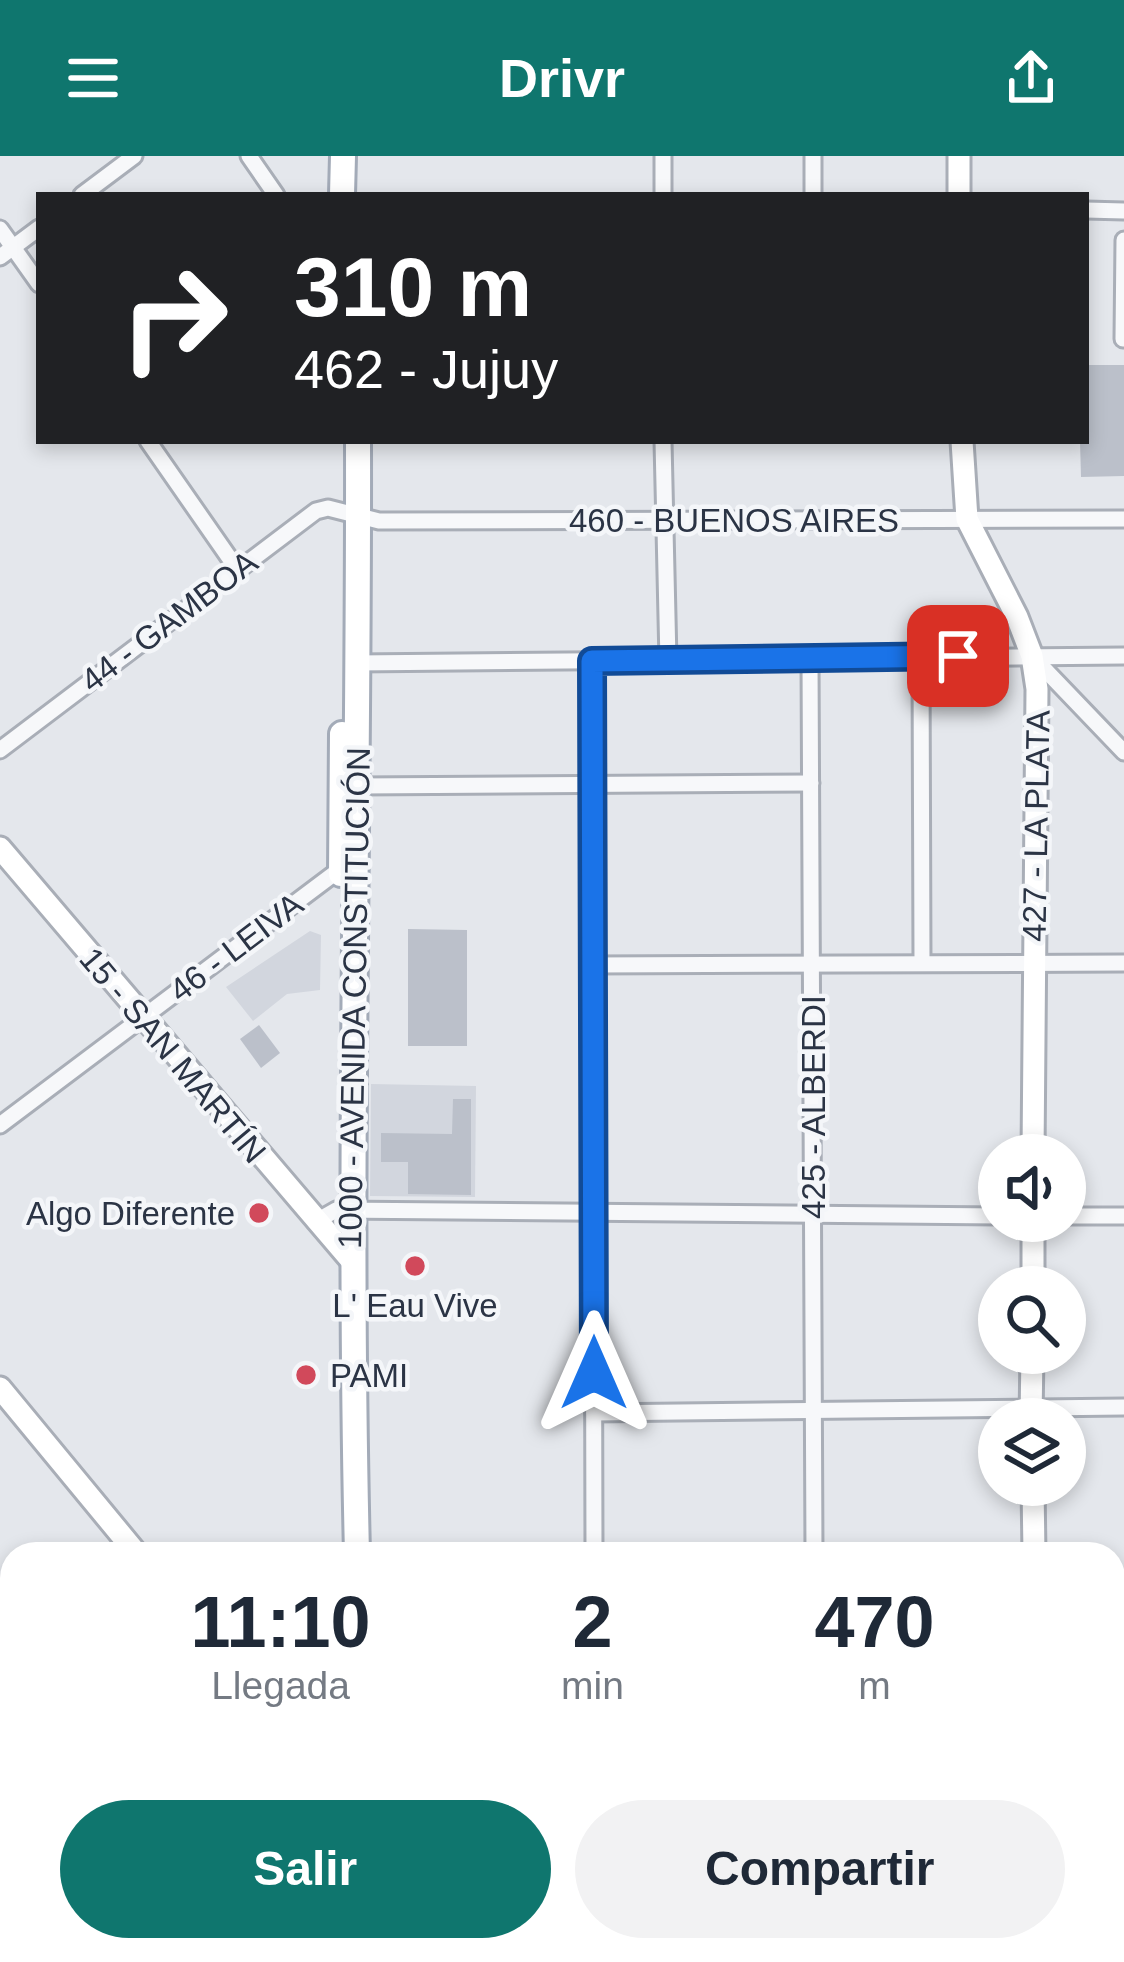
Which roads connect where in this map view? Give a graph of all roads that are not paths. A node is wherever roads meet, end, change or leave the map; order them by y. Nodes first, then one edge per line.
1 (134, 156) edge
2 (249, 156) edge
3 (343, 156) edge
4 (359, 156) edge
5 (662, 156) edge
6 (813, 156) edge
7 (959, 156) edge
8 (86, 192) edge
9 (274, 192) edge
10 (342, 192) edge
11 (359, 192) edge
12 (663, 192) edge
13 (813, 192) edge
14 (959, 192) edge
15 (1089, 210) edge
16 (1124, 211) edge
17 (0, 229) edge
18 (36, 230) edge
19 (1124, 240) edge
20 (6, 252) edge
21 (36, 281) edge
22 (1123, 339) edge
23 (150, 444) edge
24 (344, 444) edge
25 (358, 444) edge
26 (663, 444) edge
27 (962, 444) edge
28 (351, 516) junction
29 (967, 519) junction
30 (1124, 519) edge
31 (663, 520) junction
32 (237, 568) junction
33 (921, 656) junction
34 (1032, 656) junction
35 (1124, 656) edge
36 (810, 659) junction
37 (592, 661) junction
38 (668, 661) junction
39 (356, 663) junction
40 (0, 750) edge
41 (1124, 752) edge
42 (592, 783) junction
43 (811, 783) junction
44 (359, 786) junction
45 (0, 848) edge
46 (349, 862) junction
47 (922, 962) junction
48 (1034, 962) junction
49 (813, 963) junction
50 (1124, 963) edge
51 (593, 965) junction
52 (141, 1019) junction
53 (0, 1125) edge
54 (1033, 1134) edge
55 (593, 1213) junction
56 (334, 1214) junction
57 (978, 1216) edge
58 (1086, 1216) edge
59 (1124, 1216) edge
60 (814, 1217) junction
61 (343, 1252) junction
62 (0, 1388) edge
63 (1124, 1407) edge
64 (813, 1409) junction
65 (1086, 1410) edge
66 (594, 1413) junction
67 (978, 1413) edge
68 (1033, 1506) edge
69 (127, 1542) edge
70 (342, 1542) edge
71 (356, 1542) edge
72 (594, 1542) edge
73 (814, 1542) edge
74 (1034, 1542) edge

1 - 8 street
2 - 9 street
3 - 10 main road
4 - 11 main road
5 - 12 street
6 - 13 street
7 - 14 street
15 - 16 street
17 - 20 street
18 - 20 street
19 - 22 street
20 - 21 street
23 - 32 street
24 - 28 main road, 1000 - AVENIDA CONSTITUCIÓN
25 - 28 main road, 1000 - AVENIDA CONSTITUCIÓN
26 - 31 street
27 - 29 street, 427 - LA PLATA
28 - 31 street, 460 - BUENOS AIRES
28 - 32 street, 44 - GAMBOA
28 - 39 main road, 1000 - AVENIDA CONSTITUCIÓN
28 - 46 main road, 1000 - AVENIDA CONSTITUCIÓN
29 - 30 street, 460 - BUENOS AIRES
29 - 31 street, 460 - BUENOS AIRES
29 - 34 street, 427 - LA PLATA
31 - 38 street
32 - 40 street, 44 - GAMBOA
33 - 34 street
33 - 36 street
33 - 47 street
34 - 35 street
34 - 41 street
34 - 48 street, 427 - LA PLATA
36 - 38 street
36 - 43 street, 425 - ALBERDI
37 - 38 street
37 - 39 street
37 - 42 street
39 - 44 main road, 1000 - AVENIDA CONSTITUCIÓN
42 - 43 street
42 - 44 street
42 - 51 street
43 - 49 street, 425 - ALBERDI
44 - 46 main road, 1000 - AVENIDA CONSTITUCIÓN
45 - 52 street, 15 - SAN MARTÍN
46 - 52 street, 46 - LEIVA
46 - 56 main road, 1000 - AVENIDA CONSTITUCIÓN
47 - 48 street
47 - 49 street
48 - 50 street
48 - 54 street, 427 - LA PLATA
49 - 51 street
49 - 60 street, 425 - ALBERDI
51 - 55 street
52 - 53 street, 46 - LEIVA
52 - 56 street, 15 - SAN MARTÍN
55 - 56 street
55 - 60 street
55 - 66 street
56 - 61 main road, 1000 - AVENIDA CONSTITUCIÓN
57 - 60 street
58 - 59 street
60 - 64 street, 425 - ALBERDI
61 - 70 main road, 1000 - AVENIDA CONSTITUCIÓN
61 - 71 main road, 1000 - AVENIDA CONSTITUCIÓN
62 - 69 street
63 - 65 street
64 - 66 street
64 - 67 street
64 - 73 street, 425 - ALBERDI
66 - 72 street
68 - 74 street

